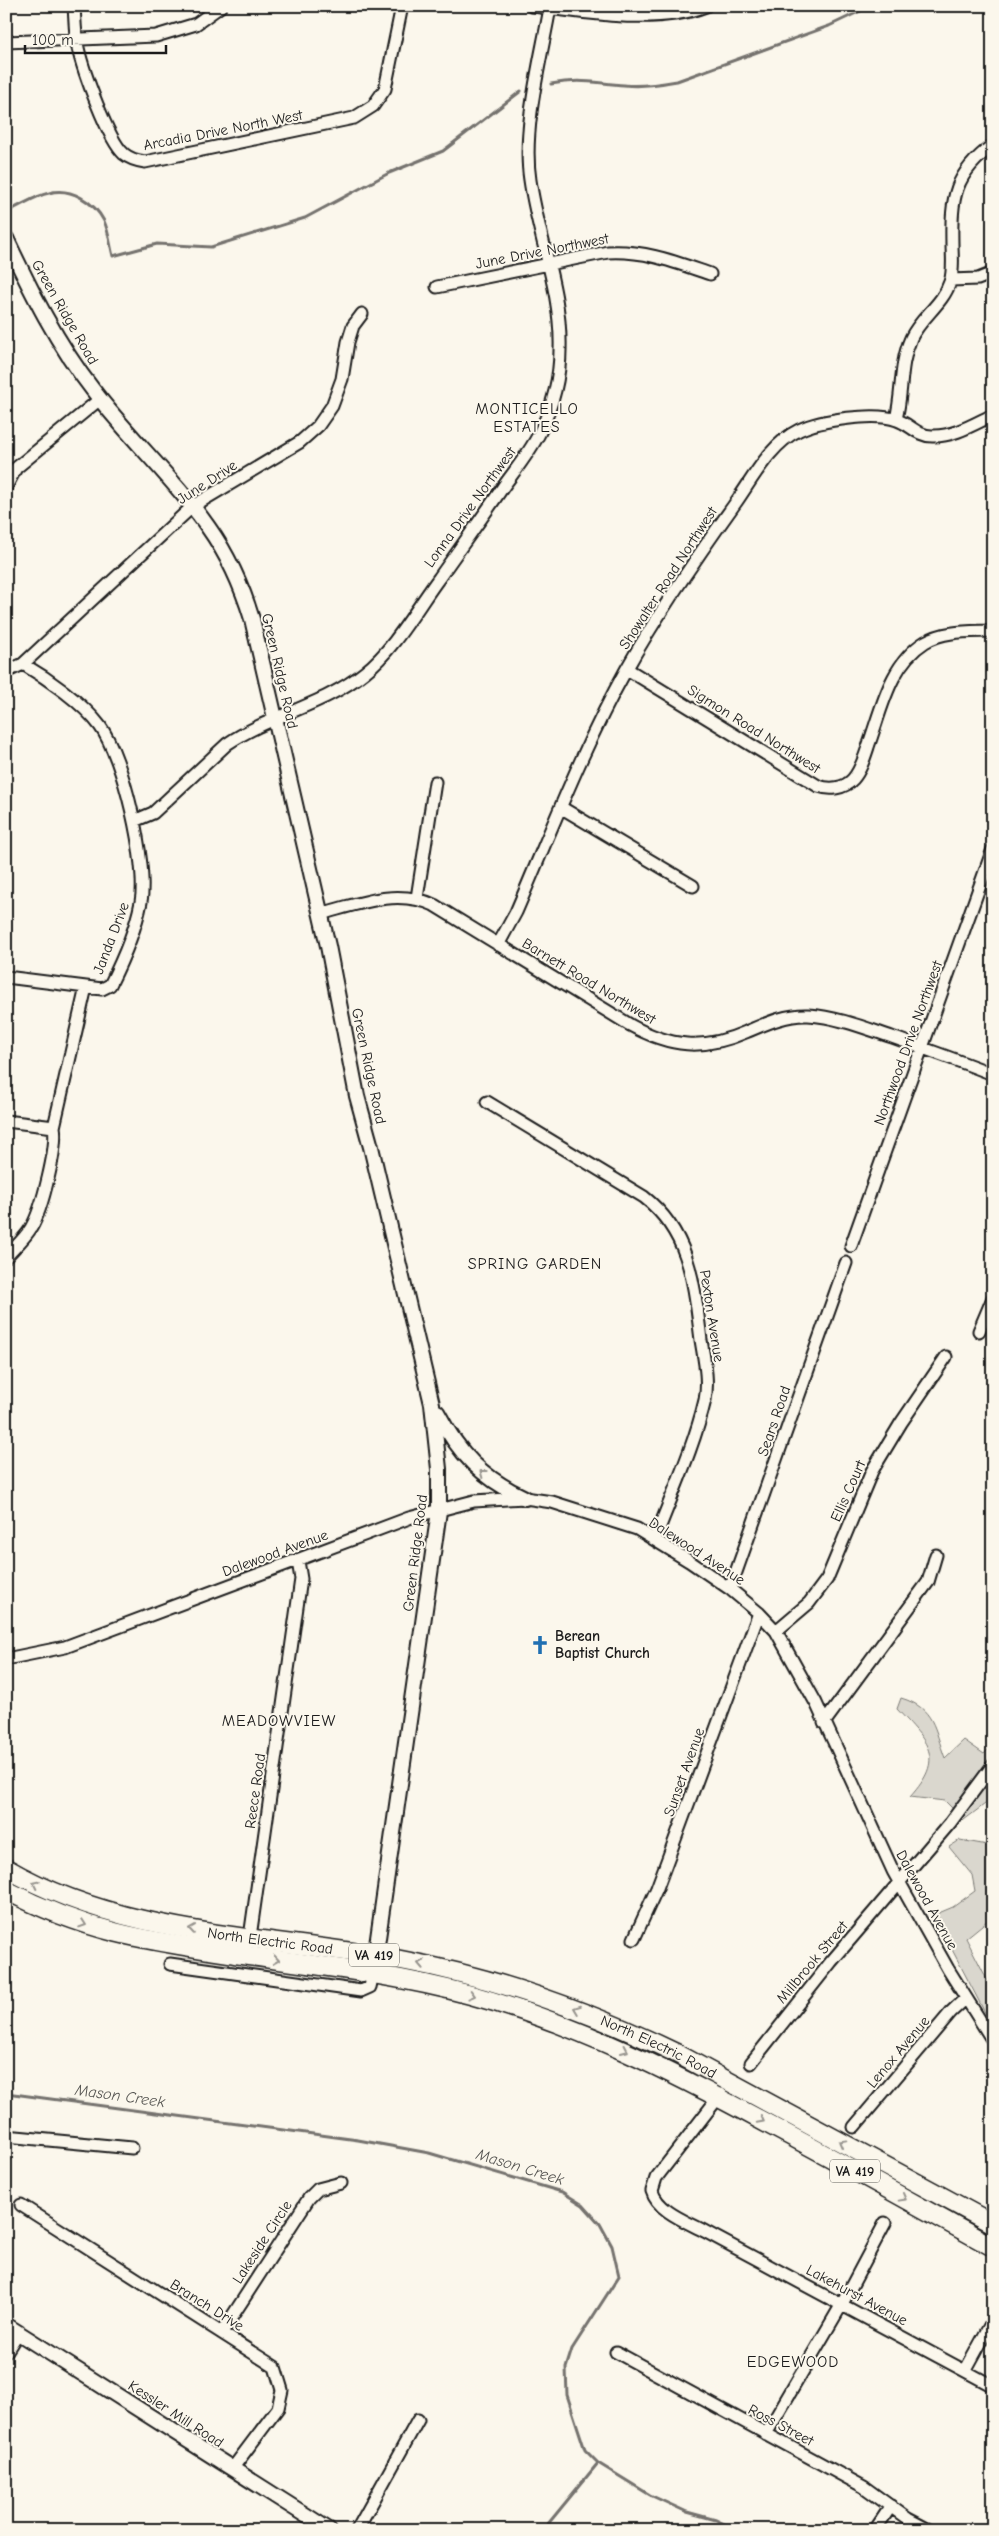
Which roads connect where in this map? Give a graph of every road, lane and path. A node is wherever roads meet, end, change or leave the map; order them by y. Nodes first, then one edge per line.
1 (74, 6) edge
2 (221, 6) edge
3 (402, 6) edge
4 (532, 6) edge
5 (706, 6) edge
6 (550, 8) junction
7 (567, 8) edge
8 (76, 39) junction
9 (6, 42) edge
10 (993, 145) edge
11 (6, 238) edge
12 (548, 264) junction
13 (993, 273) edge
14 (710, 274) dead end
15 (951, 280) junction
16 (437, 287) dead end
17 (362, 314) dead end
18 (100, 400) junction
19 (993, 415) edge
20 (896, 420) junction
21 (6, 487) edge
22 (193, 506) junction
23 (993, 631) edge
24 (23, 664) junction
25 (627, 668) junction
26 (6, 672) edge
27 (275, 720) junction
28 (435, 782) dead end
29 (562, 808) junction
30 (134, 821) junction
31 (993, 849) edge
32 (693, 886) dead end
33 (417, 898) junction
34 (320, 914) junction
35 (498, 945) junction
36 (6, 977) edge
37 (86, 987) junction
38 (923, 1048) junction
39 (993, 1074) edge
40 (487, 1102) dead end
41 (6, 1120) edge
42 (54, 1127) junction
43 (851, 1246) dead end
44 (6, 1257) edge
45 (846, 1263) dead end
46 (993, 1298) edge
47 (979, 1332) dead end
48 (946, 1357) dead end
49 (432, 1404) junction
50 (525, 1498) junction
51 (439, 1511) junction
52 (655, 1539) junction
53 (936, 1555) dead end
54 (298, 1561) junction
55 (730, 1589) junction
56 (759, 1613) junction
57 (776, 1631) junction
58 (6, 1659) edge
59 (824, 1723) junction
60 (993, 1765) edge
61 (6, 1868) edge
62 (900, 1882) junction
63 (6, 1890) edge
64 (250, 1937) junction
65 (634, 1938) dead end
66 (246, 1955) junction
67 (376, 1956) junction
68 (170, 1964) dead end
69 (373, 1974) junction
70 (242, 1975) junction
71 (966, 1998) junction
72 (993, 2042) edge
73 (751, 2063) dead end
74 (732, 2083) junction
75 (718, 2097) junction
76 (854, 2127) dead end
77 (6, 2136) edge
78 (132, 2148) dead end
79 (341, 2183) dead end
80 (21, 2205) dead end
81 (885, 2223) dead end
82 (993, 2224) edge
83 (993, 2246) edge
84 (842, 2304) junction
85 (993, 2320) edge
86 (6, 2325) edge
87 (222, 2332) junction
88 (18, 2333) junction
89 (6, 2352) edge
90 (616, 2352) dead end
91 (965, 2370) junction
92 (993, 2386) edge
93 (418, 2420) dead end
94 (766, 2434) junction
95 (232, 2469) junction
96 (891, 2506) junction
97 (328, 2530) edge
98 (357, 2530) edge
99 (875, 2530) edge
100 (929, 2530) edge

1 - 8 street, Arcadia Drive North West
2 - 8 street
3 - 8 street, Arcadia Drive North West
4 - 6 street
5 - 7 street
6 - 7 street
6 - 12 street, Lonna Drive Northwest
8 - 9 street
10 - 15 street
11 - 18 street, Green Ridge Road
12 - 14 street, June Drive Northwest
12 - 16 street, June Drive Northwest
12 - 27 street, Lonna Drive Northwest
13 - 15 street
15 - 20 street
17 - 22 street, June Drive
18 - 21 street
18 - 22 street, Green Ridge Road
19 - 20 street, Showalter Road Northwest
20 - 25 street, Showalter Road Northwest
22 - 24 street, June Drive
22 - 27 street, Green Ridge Road
23 - 25 street, Sigmon Road Northwest
24 - 26 street, June Drive
24 - 30 street, Janda Drive
25 - 29 street, Showalter Road Northwest
27 - 30 street, Lonna Drive Northwest
27 - 34 street, Green Ridge Road
28 - 33 street
29 - 32 street
29 - 35 street, Showalter Road Northwest
30 - 37 street, Janda Drive
31 - 38 street, Northwood Drive Northwest
33 - 34 street, Barnett Road Northwest
33 - 35 street, Barnett Road Northwest
34 - 49 street, Green Ridge Road
35 - 38 street, Barnett Road Northwest
36 - 37 street
37 - 42 street, Janda Drive
38 - 39 street, Barnett Road Northwest
38 - 43 street, Northwood Drive Northwest
40 - 52 street, Pexton Avenue
41 - 42 street
42 - 44 street, Janda Drive
45 - 55 street, Sears Road
46 - 47 street
48 - 57 street, Ellis Court
50 -> 49 street
49 - 51 street, Green Ridge Road
50 - 51 street, Dalewood Avenue
50 - 52 street, Dalewood Avenue
51 - 54 street, Dalewood Avenue
51 - 67 street, Green Ridge Road
52 - 55 street, Dalewood Avenue
53 - 59 street
54 - 58 street, Dalewood Avenue
54 - 64 street, Reece Road
55 - 56 street, Dalewood Avenue
56 - 57 street, Dalewood Avenue
56 - 65 street, Sunset Avenue
57 - 59 street, Dalewood Avenue
59 - 62 street, Dalewood Avenue
60 - 62 street, Millbrook Street
64 -> 61 main road, North Electric Road / VA 419
62 - 71 street, Dalewood Avenue
62 - 73 street, Millbrook Street
63 -> 66 main road, North Electric Road / VA 419
64 - 67 main road, North Electric Road / VA 419
66 -> 69 main road, North Electric Road / VA 419
66 - 70 street
67 - 69 street, Green Ridge Road
74 -> 67 main road, North Electric Road / VA 419
68 - 70 street
69 - 70 street
69 -> 75 main road, North Electric Road / VA 419
71 - 72 street, Dalewood Avenue
71 - 76 street, Lenox Avenue
74 - 75 street
82 -> 74 main road, VA 419
75 -> 83 main road, VA 419
75 - 84 street, Lakehurst Avenue
77 - 78 street
79 - 87 street, Lakeside Circle
80 - 87 street, Branch Drive
81 - 84 street
84 - 91 street, Lakehurst Avenue
84 - 94 street
85 - 91 street
86 - 88 street, Kessler Mill Road
87 - 95 street, Branch Drive
88 - 89 street
88 - 95 street, Kessler Mill Road
90 - 94 street, Ross Street
91 - 92 street, Lakehurst Avenue
93 - 98 street
94 - 96 street, Ross Street
95 - 97 street, Kessler Mill Road
96 - 99 street
96 - 100 street, Ross Street

